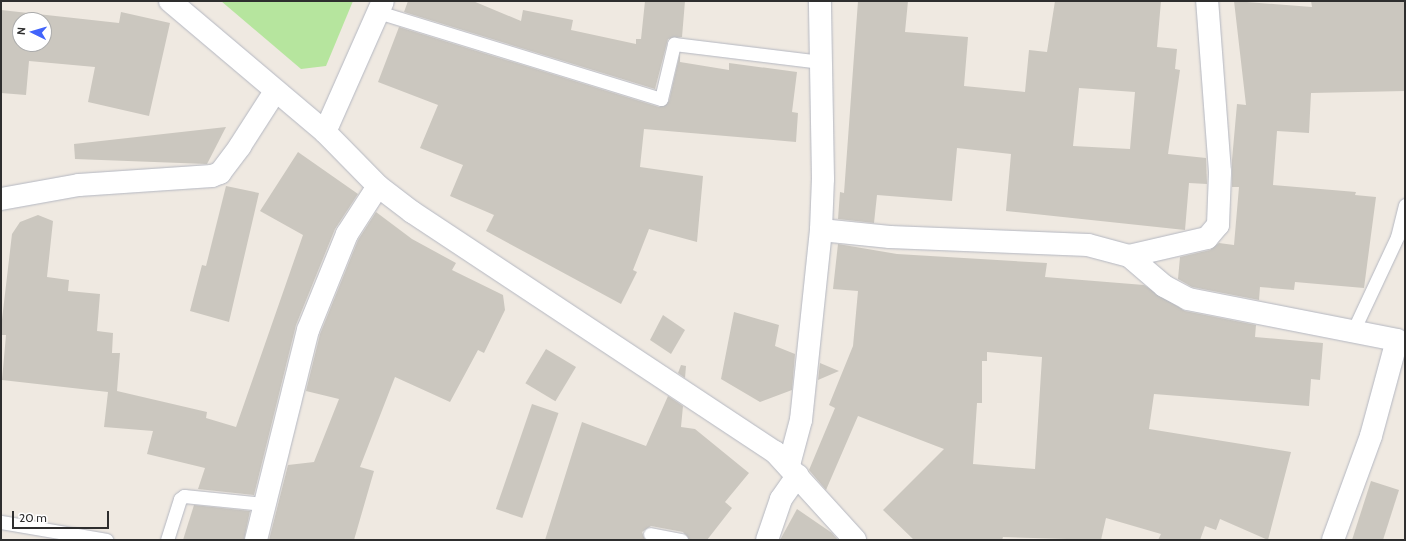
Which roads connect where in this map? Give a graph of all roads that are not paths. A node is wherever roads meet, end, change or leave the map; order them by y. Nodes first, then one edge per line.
1 (170, 1) edge
2 (820, 1) edge
3 (1207, 1) edge
4 (380, 6) edge
5 (821, 62) junction
6 (274, 93) junction
7 (325, 132) junction
8 (378, 186) junction
9 (1, 199) edge
10 (1405, 204) edge
11 (821, 230) junction
12 (1129, 256) junction
13 (1354, 329) junction
14 (1401, 341) edge
15 (793, 470) junction
16 (264, 504) junction
17 (1, 522) edge
18 (650, 534) dead end
19 (57, 536) edge
20 (106, 540) edge
21 (167, 540) edge
22 (256, 540) edge
23 (682, 540) edge
24 (767, 540) edge
25 (855, 540) edge
26 (1333, 540) edge

1 - 6 street
2 - 5 street
3 - 12 street
4 - 5 lane
4 - 7 street
5 - 11 street
6 - 7 street
6 - 9 street
7 - 8 street
8 - 15 street
8 - 16 street
10 - 13 lane
11 - 12 street
11 - 15 street
12 - 13 street
13 - 14 street
14 - 26 street
15 - 24 street
15 - 25 street
16 - 21 lane
16 - 22 street
17 - 19 lane
18 - 23 lane
19 - 20 lane

